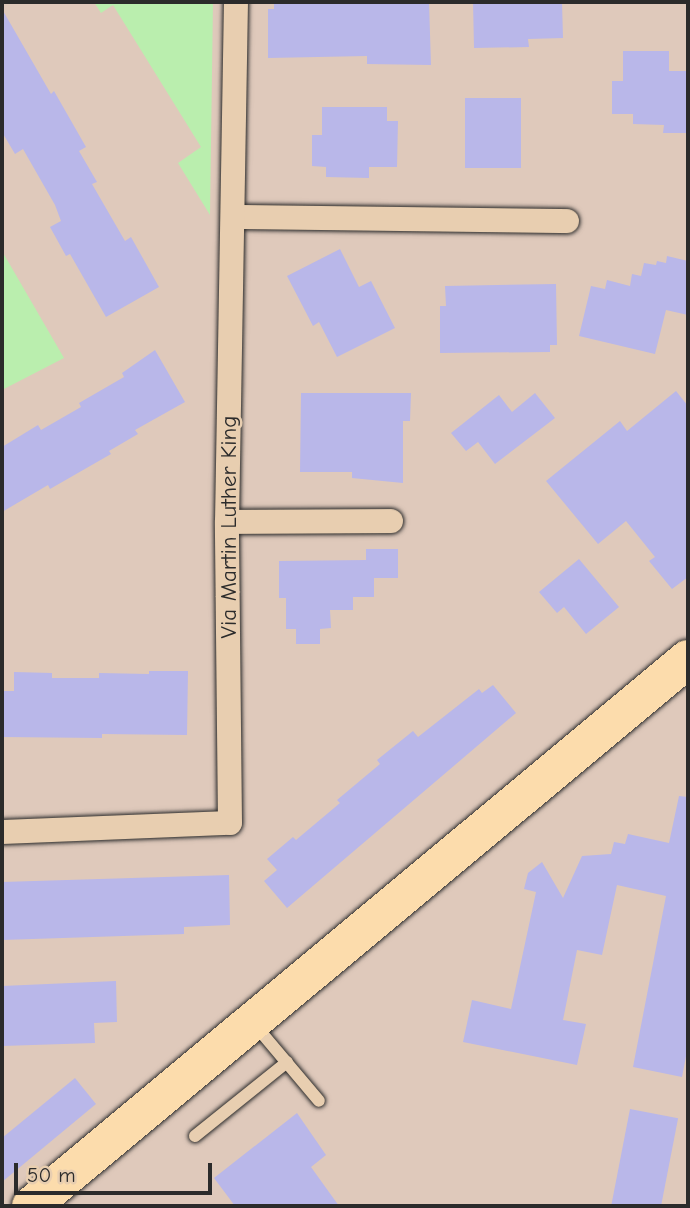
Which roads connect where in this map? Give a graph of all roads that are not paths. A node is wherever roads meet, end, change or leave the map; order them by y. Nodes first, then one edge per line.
1 (236, 2) edge
2 (234, 217) junction
3 (567, 222) dead end
4 (391, 521) dead end
5 (227, 522) junction
6 (688, 659) edge
7 (2, 832) edge
8 (253, 1022) junction
9 (287, 1062) junction
10 (319, 1101) dead end
11 (195, 1136) dead end
12 (31, 1206) edge

1 - 2 street, Via Martin Luther King
2 - 3 street
2 - 5 street, Via Martin Luther King
4 - 5 street
5 - 7 street, Via Martin Luther King
6 - 8 main road
8 - 9 lane
8 - 12 main road
9 - 10 lane
9 - 11 lane

